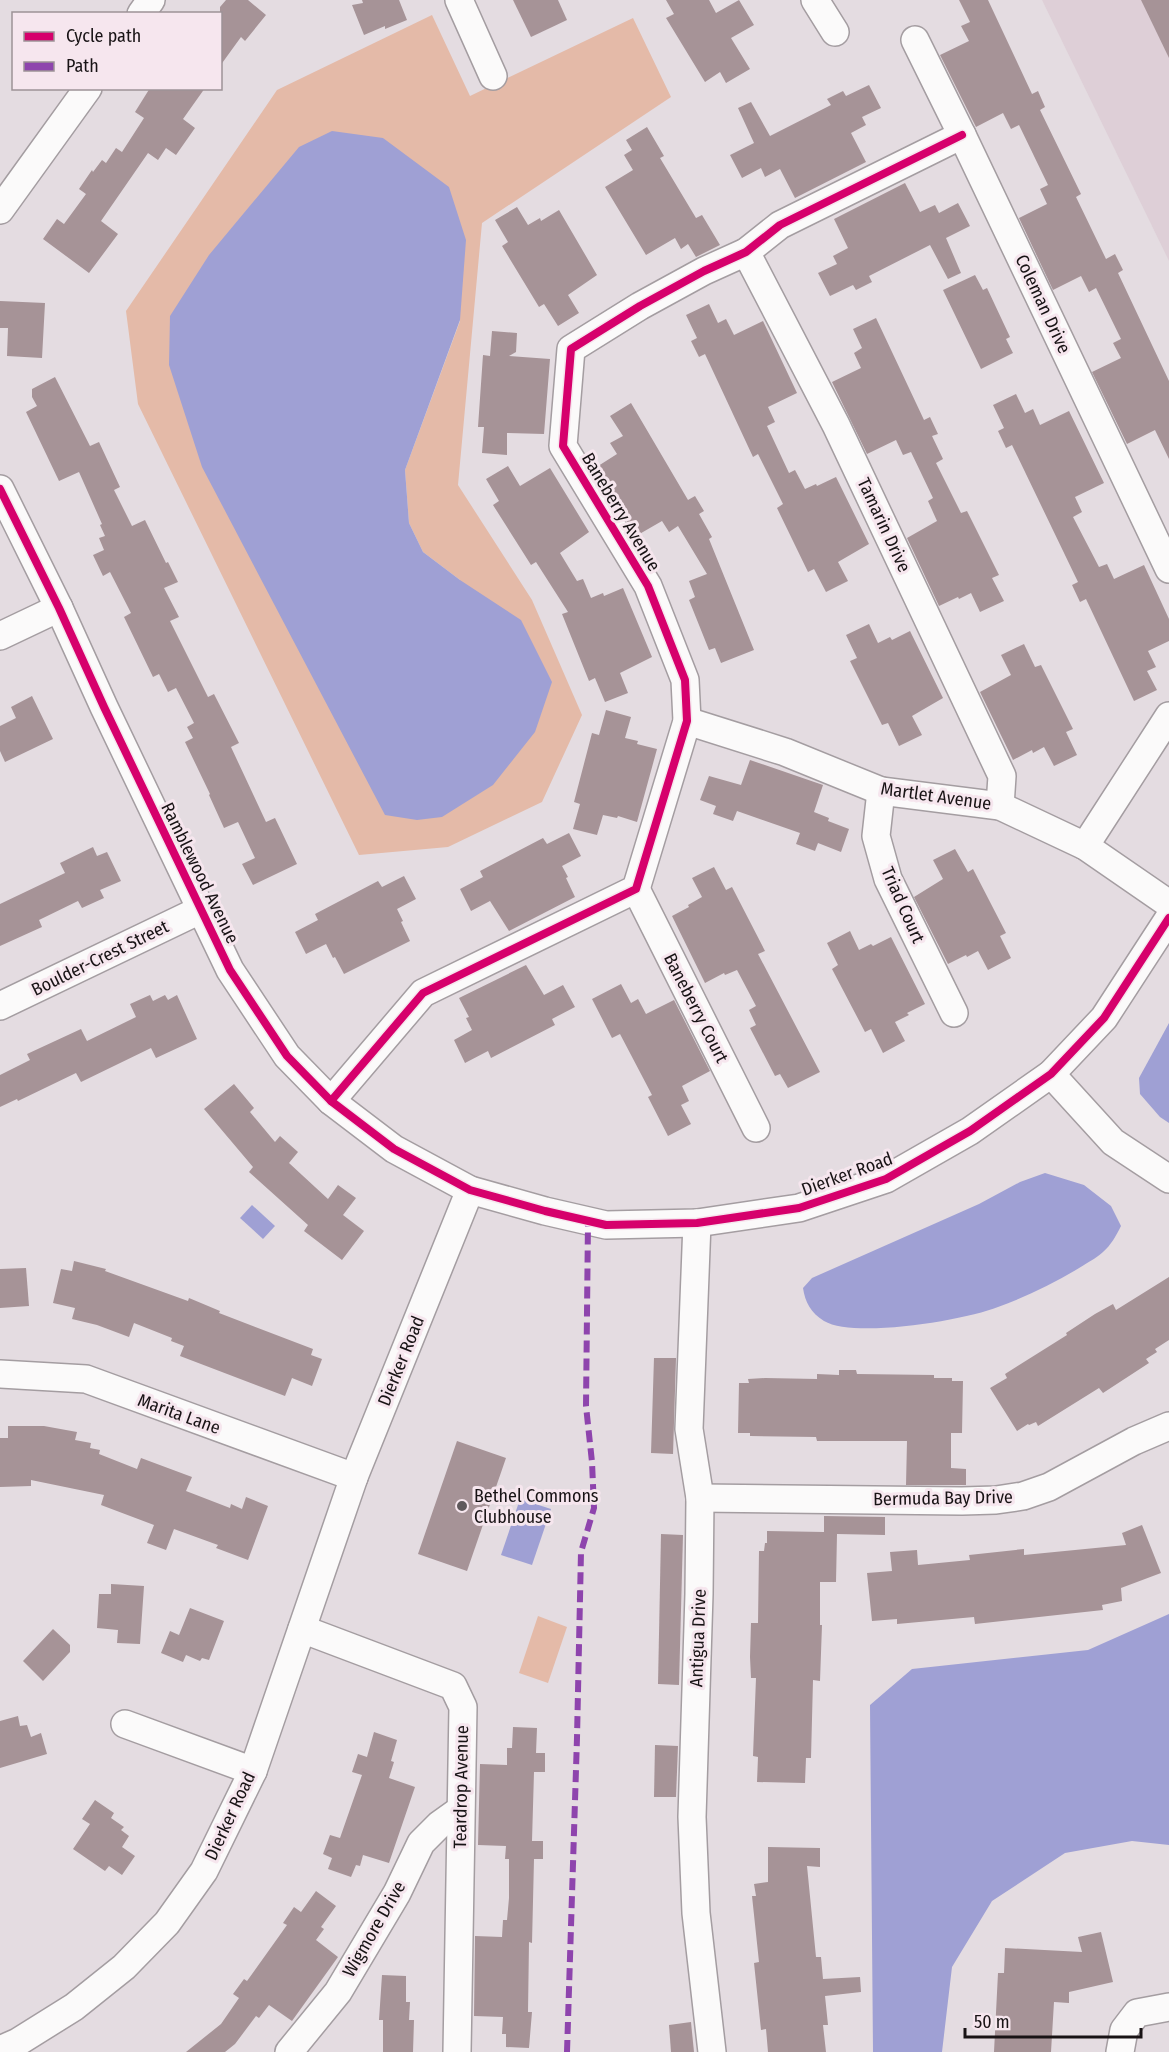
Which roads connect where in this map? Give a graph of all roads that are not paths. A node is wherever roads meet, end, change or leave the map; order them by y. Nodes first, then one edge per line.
1 (459, 0) edge
2 (815, 0) edge
3 (834, 32) dead end
4 (915, 40) dead end
5 (493, 76) dead end
6 (87, 90) edge
7 (962, 135) junction
8 (0, 210) edge
9 (746, 252) junction
10 (0, 489) edge
11 (1169, 569) edge
12 (59, 608) junction
13 (0, 636) edge
14 (1169, 716) edge
15 (687, 721) junction
16 (881, 791) junction
17 (1000, 806) junction
18 (1086, 846) junction
19 (636, 889) junction
20 (1169, 904) edge
21 (200, 910) junction
22 (1169, 918) edge
23 (0, 1006) edge
24 (954, 1013) dead end
25 (1051, 1074) junction
26 (331, 1101) junction
27 (756, 1128) dead end
28 (1169, 1179) edge
29 (470, 1190) junction
30 (697, 1223) junction
31 (0, 1374) edge
32 (1169, 1426) edge
33 (354, 1477) junction
34 (700, 1498) junction
35 (302, 1629) junction
36 (125, 1724) dead end
37 (253, 1771) junction
38 (460, 1810) junction
39 (1169, 2007) edge
40 (0, 2050) edge
41 (289, 2052) edge
42 (457, 2052) edge
43 (712, 2052) edge
44 (1119, 2052) edge

1 - 5 street
2 - 3 street
4 - 7 street, Coleman Drive
6 - 8 street
7 - 9 street, Baneberry Avenue
7 - 11 street, Coleman Drive
9 - 15 street, Baneberry Avenue
9 - 17 street, Tamarin Drive
10 - 12 street, Ramblewood Avenue
12 - 13 street
12 - 21 street, Ramblewood Avenue
14 - 18 street
15 - 16 street, Martlet Avenue
15 - 19 street, Baneberry Avenue
16 - 17 street, Martlet Avenue
16 - 24 street, Triad Court
17 - 18 street, Martlet Avenue
18 - 20 street, Martlet Avenue
19 - 26 street
19 - 27 street, Baneberry Court
21 - 23 street, Boulder-Crest Street
21 - 26 street, Ramblewood Avenue
22 - 25 street, Dierker Road
25 - 28 street
25 - 30 street, Dierker Road
26 - 29 street, Ramblewood Avenue
29 - 30 street, Dierker Road
29 - 33 street, Dierker Road
30 - 34 street, Antigua Drive
31 - 33 street, Marita Lane
32 - 34 street, Bermuda Bay Drive
33 - 35 street, Dierker Road
34 - 43 street, Antigua Drive
35 - 37 street, Dierker Road
35 - 38 street, Teardrop Avenue
36 - 37 street
37 - 40 street, Dierker Road
38 - 41 street, Wigmore Drive
38 - 42 street, Teardrop Avenue
39 - 44 street

